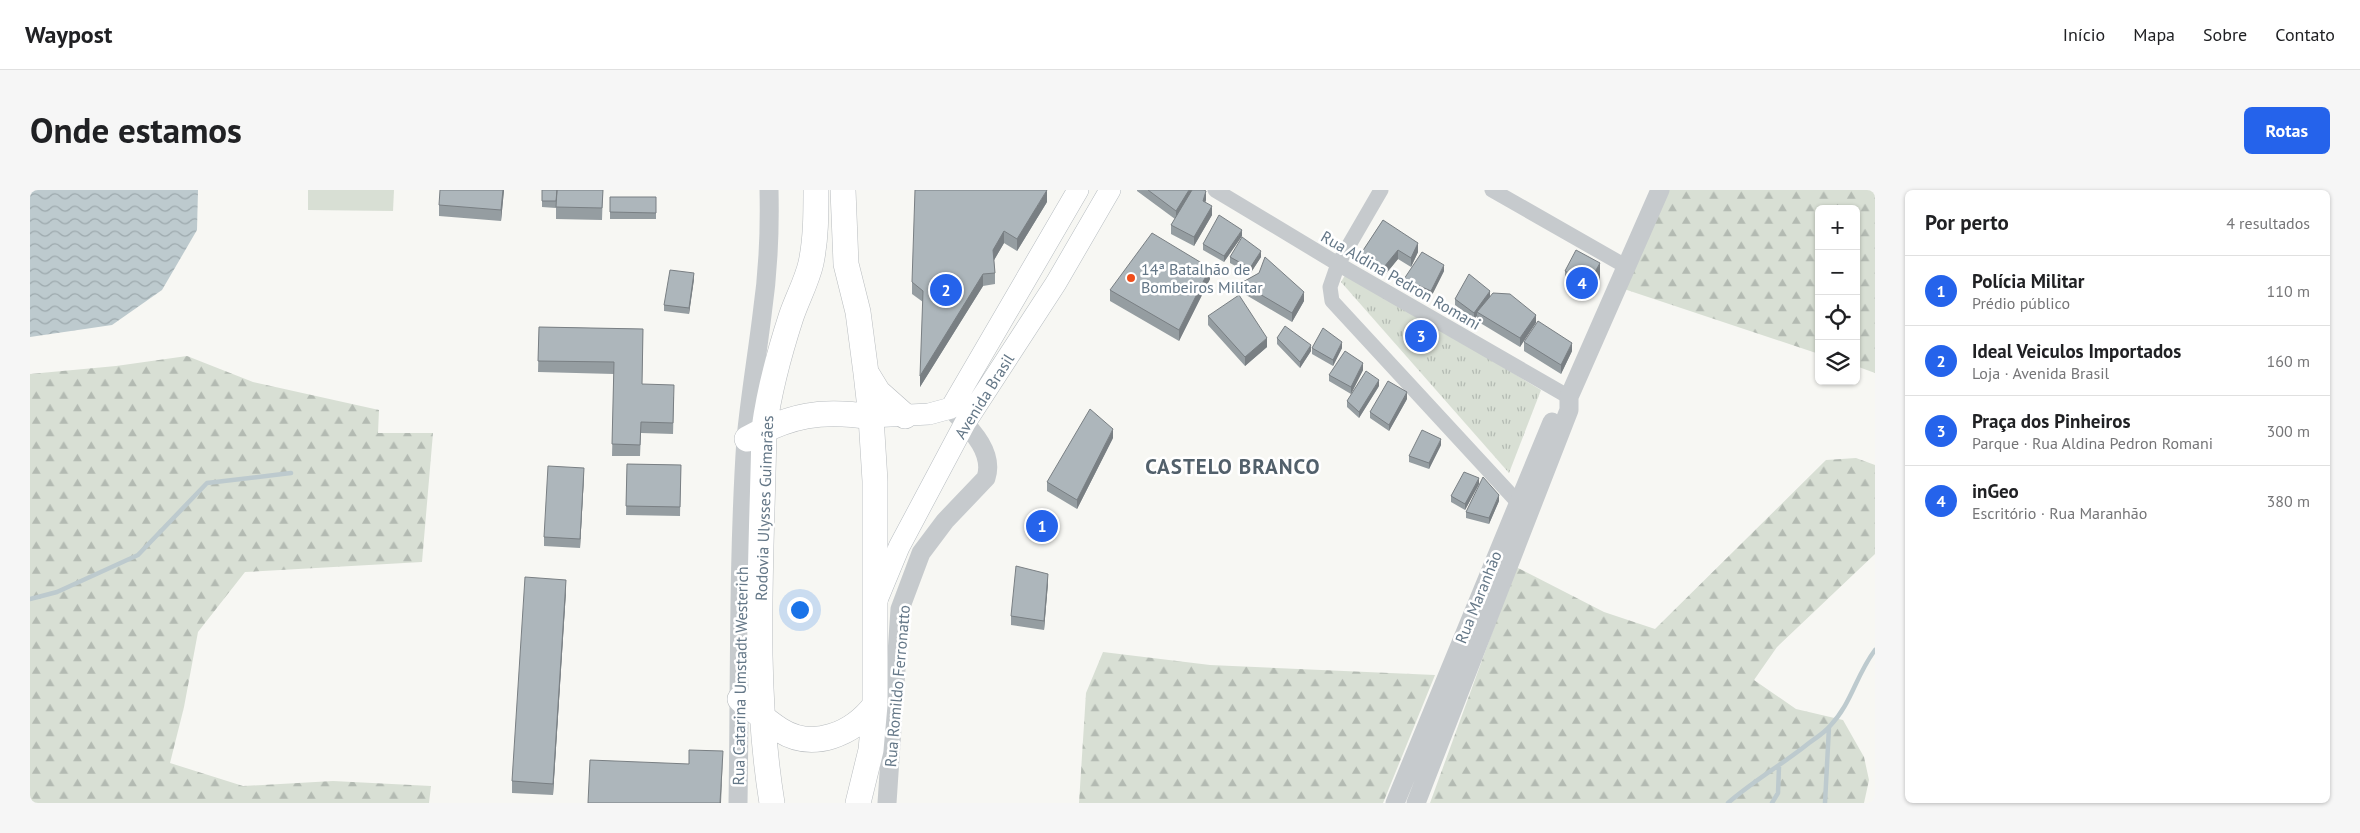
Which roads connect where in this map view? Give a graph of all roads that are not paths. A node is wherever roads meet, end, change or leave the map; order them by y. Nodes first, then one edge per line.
1 (770, 190) edge
2 (816, 190) edge
3 (843, 190) edge
4 (1078, 190) edge
5 (1110, 190) edge
6 (1215, 190) edge
7 (1381, 190) edge
8 (1492, 190) edge
9 (1660, 190) edge
10 (1338, 264) junction
11 (1627, 267) junction
12 (866, 373) junction
13 (1570, 397) junction
14 (906, 416) junction
15 (958, 416) junction
16 (871, 417) junction
17 (755, 434) junction
18 (1523, 507) junction
19 (1498, 571) junction
20 (873, 609) junction
21 (740, 699) junction
22 (875, 705) junction
23 (764, 718) junction
24 (1414, 757) junction
25 (1432, 764) junction
26 (738, 803) edge
27 (772, 803) edge
28 (858, 803) edge
29 (887, 803) edge
30 (1395, 803) edge
31 (1416, 803) edge

1 - 17 street, Rua Catarina Umstadt Westerich
2 - 17 highway, Rodovia Ulysses Guimarães
3 - 12 highway
4 - 15 main road, Avenida Brasil
5 - 15 main road, Avenida Brasil
6 - 10 street, Rua Aldina Pedron Romani
7 - 10 street
8 - 11 street
9 - 11 street, Rua Maranhão
10 - 13 street, Rua Aldina Pedron Romani
10 - 18 street
11 - 13 street, Rua Maranhão
12 - 14 highway
12 - 16 highway
13 - 18 street, Rua Maranhão
14 - 15 main road, Avenida Brasil
14 - 16 main road, Avenida Brasil
15 - 20 main road, Avenida Brasil
15 - 29 street, Rua Romildo Ferronatto
16 - 17 highway
16 - 20 highway
17 - 21 street, Rua Catarina Umstadt Westerich
17 - 23 highway, Rodovia Ulysses Guimarães
18 - 19 street, Rua Maranhão
19 - 24 street, Rua Maranhão
19 - 25 street, Rua Maranhão
20 - 22 highway
21 - 23 highway
21 - 26 street, Rua Catarina Umstadt Westerich
22 - 23 highway
22 - 28 highway
23 - 27 highway, Rodovia Ulysses Guimarães
24 - 25 street
24 - 30 street, Rua Maranhão
25 - 31 street, Rua Maranhão

